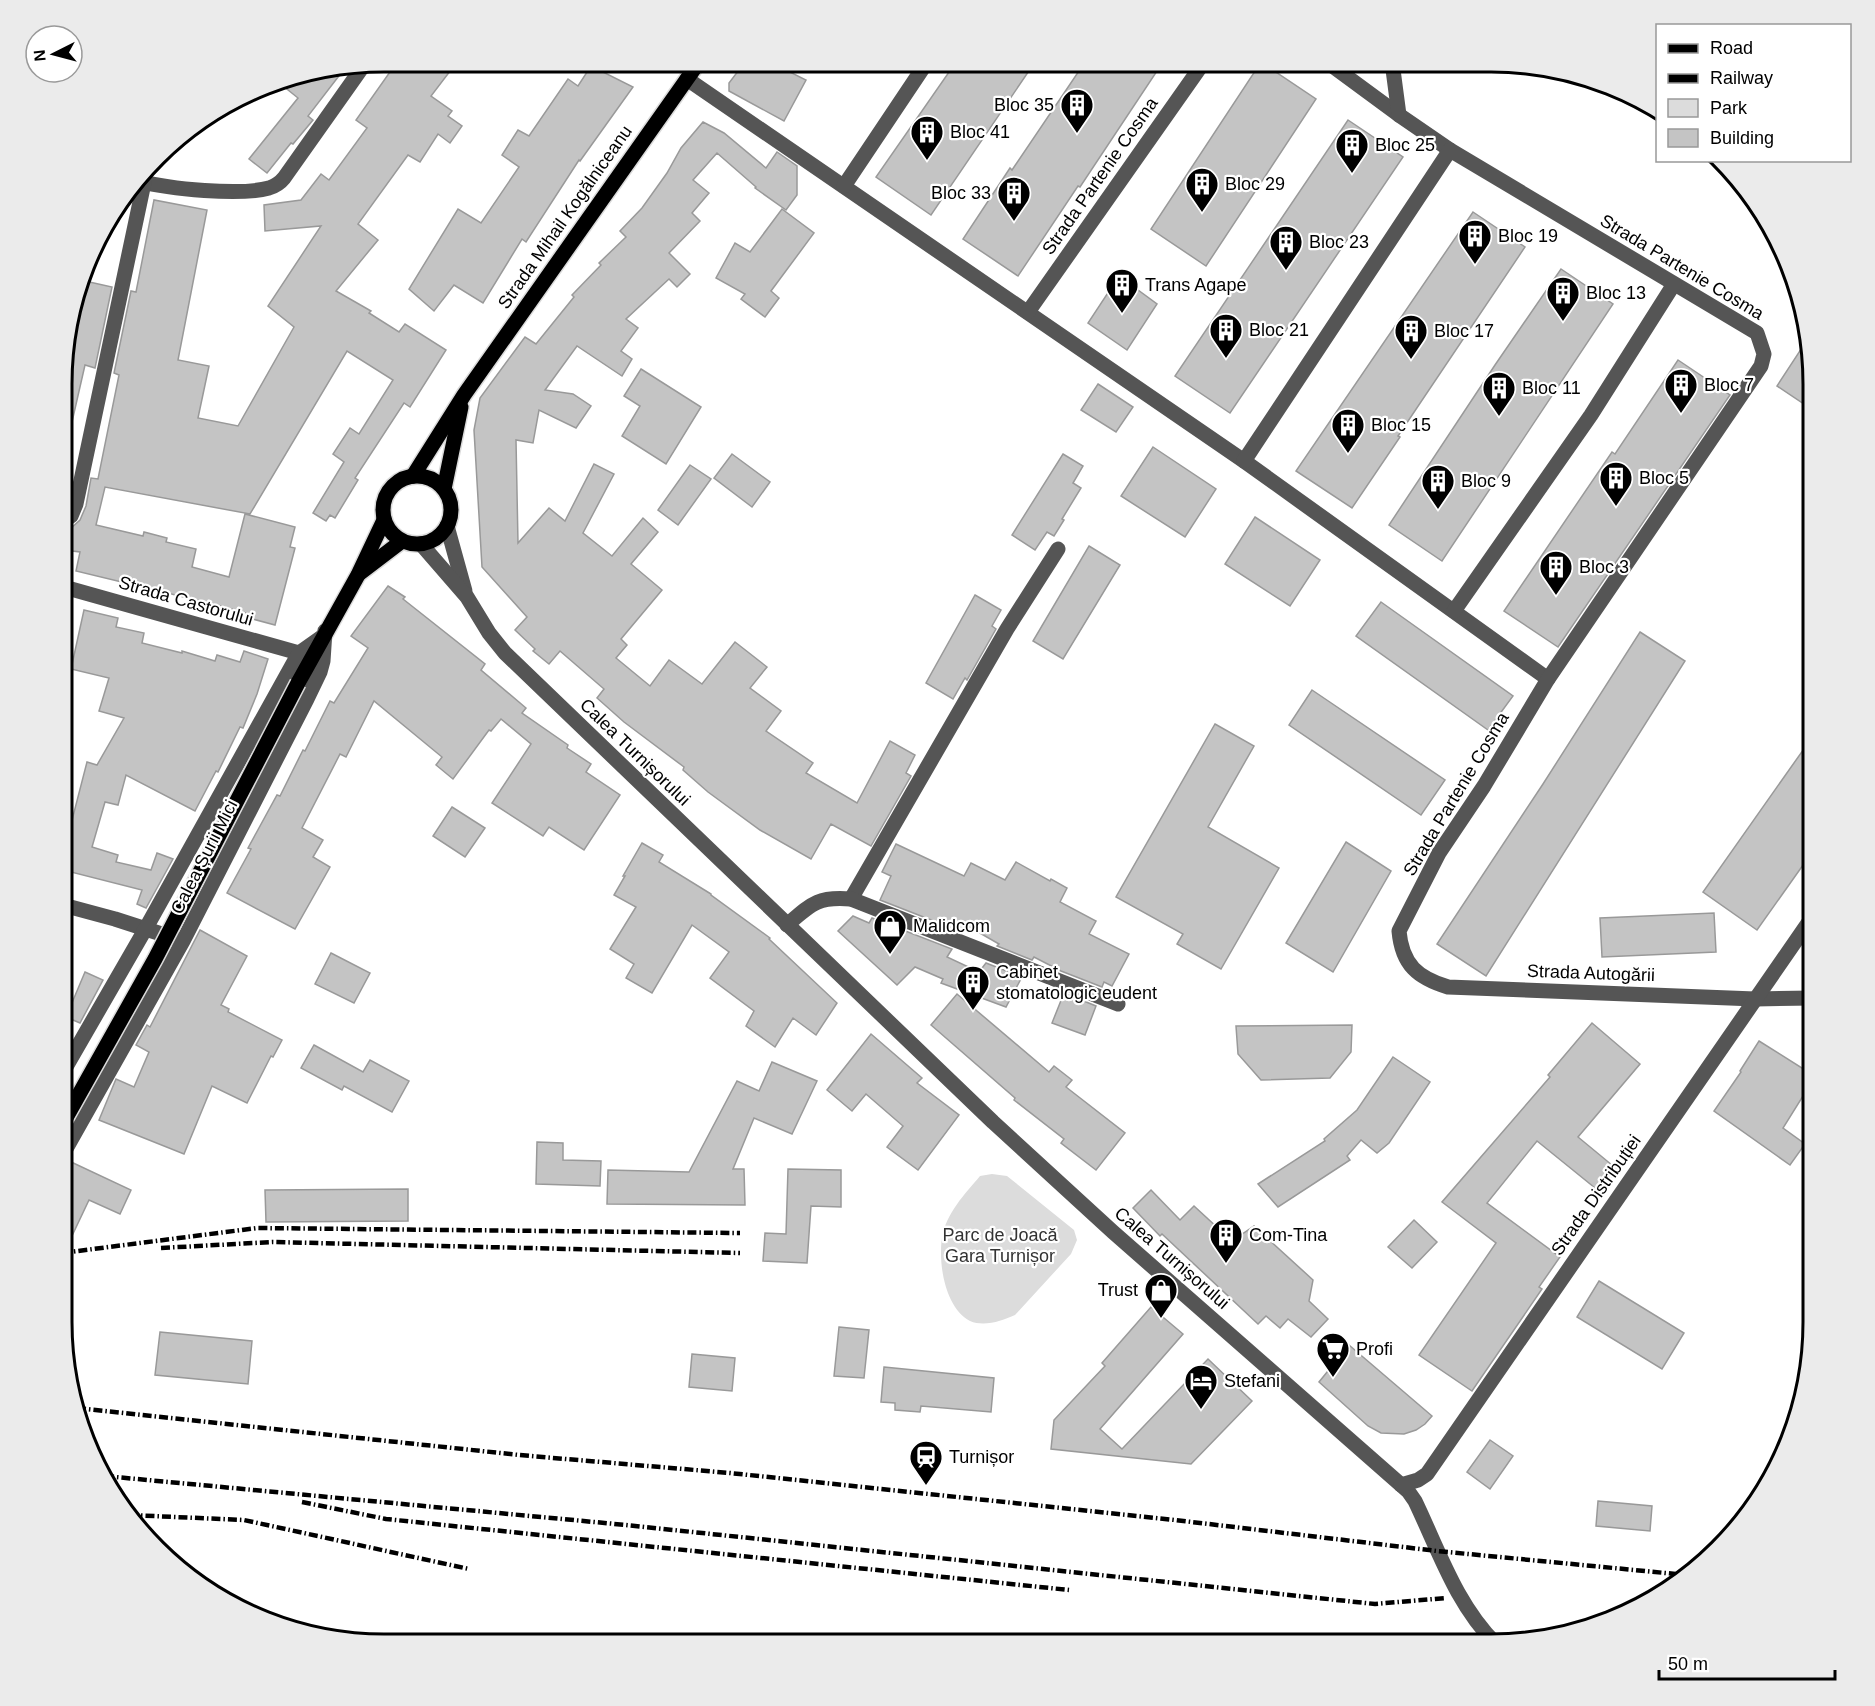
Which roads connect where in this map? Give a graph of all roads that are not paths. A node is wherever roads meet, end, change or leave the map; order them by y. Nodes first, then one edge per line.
1 (692, 72) edge
2 (920, 72) edge
3 (1197, 72) edge
4 (1341, 72) edge
5 (1393, 72) edge
6 (358, 74) edge
7 (687, 79) junction
8 (1399, 115) junction
9 (1450, 150) junction
10 (146, 183) edge
11 (844, 186) junction
12 (139, 191) edge
13 (1674, 284) junction
14 (1028, 312) junction
15 (464, 395) junction
16 (1244, 461) junction
17 (413, 476) junction
18 (444, 489) junction
19 (72, 514) edge
20 (384, 520) junction
21 (447, 526) junction
22 (402, 541) junction
23 (421, 544) junction
24 (1058, 549) dead end
25 (357, 575) junction
26 (72, 589) edge
27 (467, 597) junction
28 (1454, 611) junction
29 (324, 634) junction
30 (299, 653) junction
31 (1548, 679) junction
32 (851, 898) junction
33 (72, 907) edge
34 (787, 925) junction
35 (146, 928) junction
36 (1803, 930) edge
37 (1399, 931) joint
38 (183, 940) junction
39 (1803, 998) edge
40 (1755, 999) junction
41 (1118, 1004) dead end
42 (72, 1056) edge
43 (72, 1107) edge
44 (72, 1138) edge
45 (1401, 1485) junction
46 (1487, 1634) edge

1 - 7 main road, Strada Mihail Kogălniceanu
2 - 11 street
3 - 14 street, Strada Partenie Cosma
4 - 8 street, Strada Partenie Cosma
5 - 8 street
6 - 10 street
7 - 11 street
7 - 15 main road, Strada Mihail Kogălniceanu
8 - 9 street, Strada Partenie Cosma
9 - 13 street, Strada Partenie Cosma
9 - 16 street
11 - 14 street
12 - 19 street
13 - 28 street
13 - 31 street, Strada Partenie Cosma
14 - 16 street
15 - 17 main road, Strada Mihail Kogălniceanu
15 - 18 main road, Strada Mihail Kogălniceanu
16 - 28 street
17 - 18 main road
17 - 20 main road
18 - 21 main road
20 - 22 main road
20 - 25 main road, Calea Șurii Mici
21 - 23 main road
21 - 27 street, Calea Turnișorului
22 - 23 main road
22 - 25 main road, Calea Șurii Mici
23 - 27 street, Calea Turnișorului
24 - 32 street
25 - 29 main road, Calea Șurii Mici
26 - 30 street, Strada Castorului
27 - 34 street, Calea Turnișorului
28 - 31 street
29 - 30 street, Calea Șurii Mici
29 - 38 street, Calea Șurii Mici
29 - 43 main road, bridge
30 - 35 street, Calea Șurii Mici
31 - 37 street, Strada Partenie Cosma
32 - 34 street
32 - 41 street
33 - 35 street
34 - 45 street, Calea Turnișorului
35 - 38 street, Calea Șurii Mici
35 - 42 street
36 - 40 street, Strada Distribuției
37 - 40 street, Strada Autogării
38 - 44 street
39 - 40 street, Strada Autogării
40 - 45 street, Strada Distribuției
45 - 46 street, Calea Turnișorului

